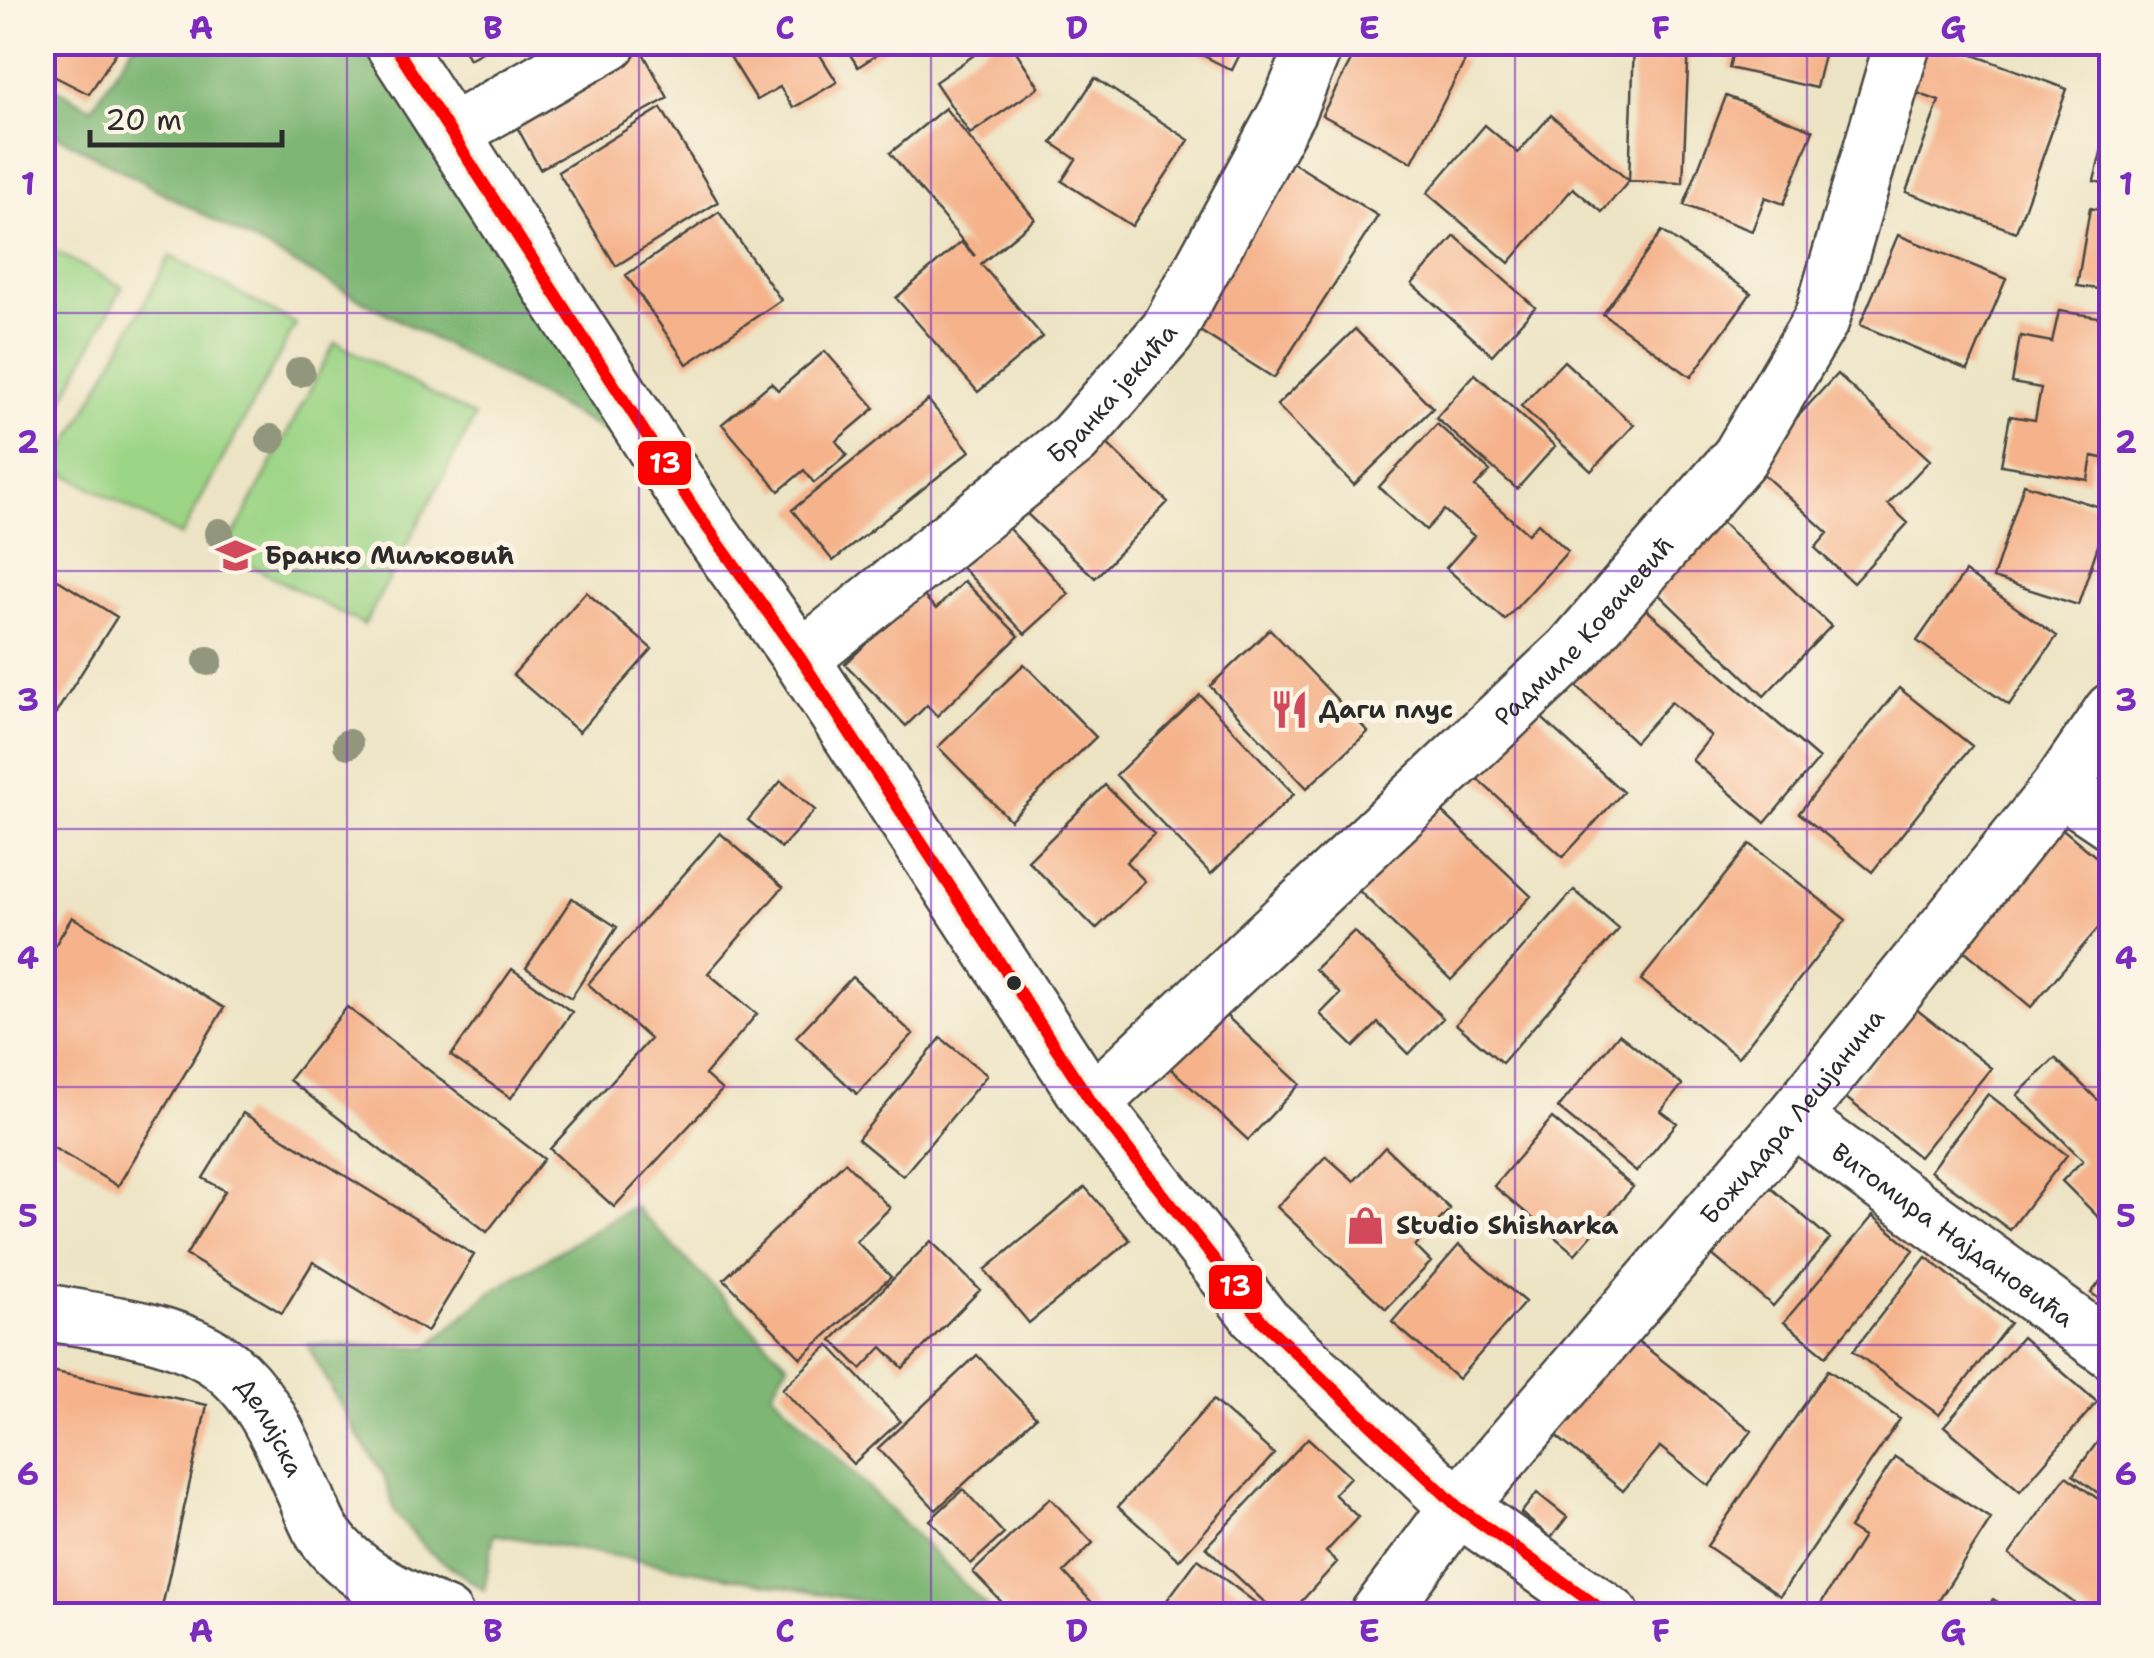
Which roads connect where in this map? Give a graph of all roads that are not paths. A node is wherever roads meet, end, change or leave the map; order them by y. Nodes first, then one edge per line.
1 (392, 42) edge
2 (609, 42) edge
3 (1316, 42) edge
4 (1902, 42) edge
5 (451, 133) junction
6 (801, 658) junction
7 (2112, 711) edge
8 (2060, 788) junction
9 (2112, 822) edge
10 (1092, 1102) junction
11 (1793, 1118) junction
12 (42, 1311) edge
13 (2112, 1350) edge
14 (1458, 1507) junction
15 (445, 1616) edge
16 (1377, 1616) edge
17 (1612, 1616) edge

1 - 5 street
2 - 5 street
3 - 6 street, Бранка јекића
4 - 10 street, Радмиле Ковачевић
5 - 6 street
6 - 10 street
7 - 8 street, Божидара Лешјанина
8 - 9 street
8 - 11 street, Божидара Лешјанина
10 - 14 street
11 - 13 street, Витомира Најдановића
11 - 14 street, Божидара Лешјанина
12 - 15 street, Делијска
14 - 16 street, Божидара Лешјанина
14 - 17 street

